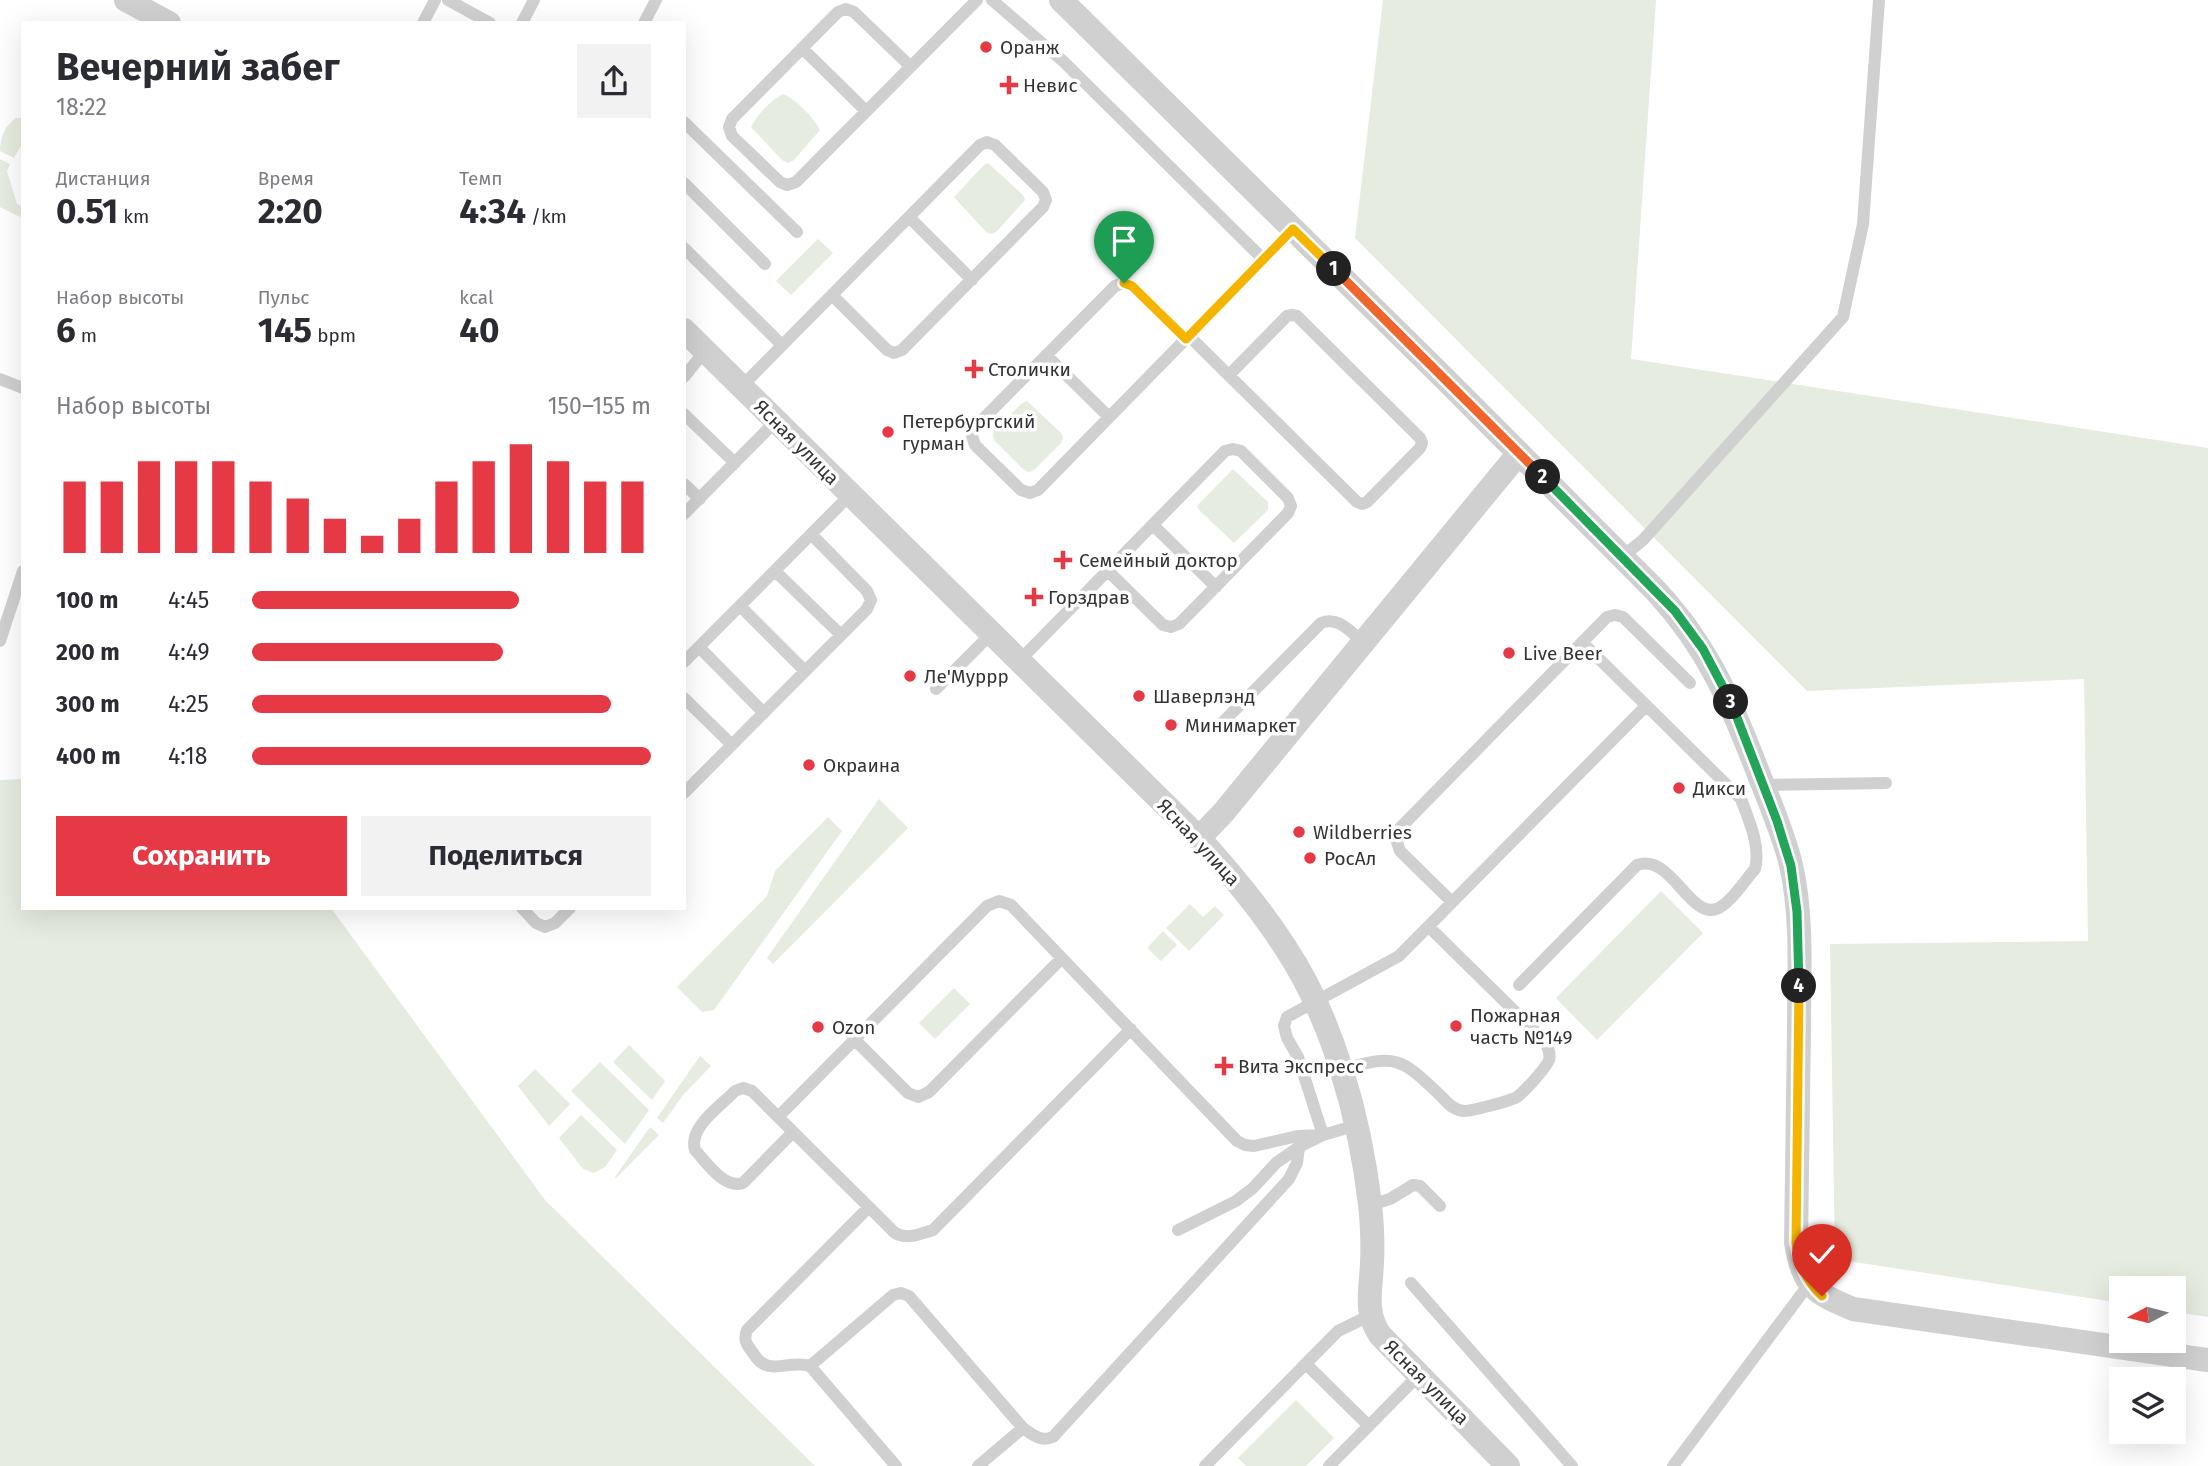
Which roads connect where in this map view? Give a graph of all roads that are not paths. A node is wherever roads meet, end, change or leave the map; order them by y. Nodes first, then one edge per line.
1 (126, 0) edge
2 (435, 0) edge
3 (447, 0) edge
4 (534, 0) edge
5 (656, 0) edge
6 (977, 0) edge
7 (992, 0) edge
8 (1061, 0) edge
9 (1879, 0) edge
10 (165, 21) edge
11 (424, 21) edge
12 (486, 21) edge
13 (523, 21) edge
14 (645, 21) edge
15 (802, 48) junction
16 (909, 66) junction
17 (866, 111) junction
18 (686, 124) edge
19 (686, 185) edge
20 (909, 217) junction
21 (1293, 229) junction
22 (797, 232) dead end
23 (686, 250) edge
24 (1264, 260) junction
25 (765, 264) dead end
26 (972, 280) junction
27 (832, 295) junction
28 (686, 332) edge
29 (1188, 337) junction
30 (782, 345) junction
31 (705, 351) junction
32 (1046, 355) junction
33 (686, 375) edge
34 (1229, 375) junction
35 (0, 379) edge
36 (21, 387) edge
37 (741, 387) junction
38 (686, 416) edge
39 (1109, 417) junction
40 (776, 421) junction
41 (1519, 453) junction
42 (735, 463) junction
43 (686, 486) edge
44 (851, 494) junction
45 (699, 499) junction
46 (686, 512) edge
47 (1153, 525) junction
48 (811, 534) junction
49 (1622, 557) junction
50 (775, 571) junction
51 (1108, 571) junction
52 (21, 577) edge
53 (1216, 587) junction
54 (740, 606) junction
55 (991, 634) junction
56 (841, 635) junction
57 (0, 641) edge
58 (1363, 642) junction
59 (1582, 642) junction
60 (699, 647) junction
61 (686, 660) edge
62 (1019, 661) junction
63 (805, 671) junction
64 (1690, 683) dead end
65 (936, 689) dead end
66 (686, 700) edge
67 (1646, 706) junction
68 (764, 713) junction
69 (1219, 726) dead end
70 (732, 745) junction
71 (1886, 783) dead end
72 (1763, 785) junction
73 (686, 791) edge
74 (1199, 838) junction
75 (1452, 902) junction
76 (524, 910) edge
77 (568, 910) edge
78 (1429, 927) junction
79 (1062, 958) junction
80 (1519, 985) dead end
81 (1314, 1002) junction
82 (1131, 1029) junction
83 (855, 1040) junction
84 (1341, 1070) junction
85 (778, 1117) junction
86 (1357, 1125) junction
87 (793, 1132) junction
88 (1323, 1135) junction
89 (1299, 1147) junction
90 (1370, 1205) junction
91 (1440, 1206) dead end
92 (869, 1207) junction
93 (1178, 1230) dead end
94 (1411, 1283) dead end
95 (1809, 1284) junction
96 (1371, 1315) junction
97 (2208, 1360) edge
98 (1306, 1364) junction
99 (810, 1366) junction
100 (1420, 1374) junction
101 (1369, 1426) junction
102 (1023, 1428) junction
103 (1214, 1463) edge
104 (1501, 1463) edge
105 (896, 1466) edge
106 (978, 1466) edge
107 (1329, 1466) edge
108 (1572, 1466) edge
109 (1673, 1466) edge

1 - 10 street
2 - 11 lane
3 - 12 lane
4 - 13 lane
5 - 14 lane
6 - 16 lane
7 - 24 lane
8 - 21 street
9 - 49 lane
15 - 16 lane
15 - 17 lane
15 - 17 lane
16 - 17 lane
18 - 22 lane
19 - 25 lane
20 - 26 lane
20 - 26 lane
20 - 27 lane
21 - 24 lane
21 - 41 street
23 - 30 lane
24 - 29 lane
26 - 27 lane
27 - 30 lane
28 - 31 street, Ясная улица
29 - 32 lane
29 - 34 lane
29 - 39 lane
30 - 37 lane
31 - 33 lane
31 - 37 street, Ясная улица
32 - 39 lane
32 - 39 lane
34 - 34 lane
35 - 36 lane
37 - 40 street, Ясная улица
38 - 42 lane
40 - 42 lane
40 - 44 street, Ясная улица
41 - 49 street
41 - 58 street
42 - 45 lane
43 - 45 lane
44 - 48 lane
44 - 55 street, Ясная улица
45 - 46 lane
47 - 51 lane
47 - 53 lane
47 - 53 lane
48 - 50 lane
48 - 56 lane
49 - 72 street
50 - 54 lane
50 - 56 lane
51 - 53 lane
51 - 62 lane
52 - 57 lane
54 - 60 lane
54 - 63 lane
55 - 62 street, Ясная улица
55 - 65 lane
56 - 63 lane
58 - 69 lane
58 - 74 street
59 - 64 lane
59 - 67 lane
59 - 75 lane
60 - 61 lane
60 - 68 lane
62 - 74 street, Ясная улица
63 - 68 lane
66 - 70 lane
67 - 75 lane
67 - 80 lane
68 - 70 lane
70 - 73 lane
71 - 72 lane
72 - 95 street
74 - 81 street, Ясная улица
75 - 78 lane
76 - 77 lane
78 - 81 lane
78 - 84 lane
79 - 82 lane
79 - 83 lane
79 - 83 lane
81 - 84 street, Ясная улица
81 - 88 lane
82 - 88 lane
82 - 92 lane
83 - 85 lane
84 - 86 street, Ясная улица
85 - 87 lane
85 - 87 lane
86 - 88 lane
86 - 90 street, Ясная улица
87 - 92 lane
88 - 89 lane
89 - 93 lane
89 - 102 lane
90 - 91 lane
90 - 96 street, Ясная улица
92 - 99 lane
94 - 108 lane
95 - 97 street
95 - 109 lane
96 - 98 lane
96 - 100 street, Ясная улица
98 - 101 lane
98 - 103 lane
99 - 102 lane
99 - 105 lane
100 - 101 lane
100 - 104 street, Ясная улица
101 - 107 lane
102 - 106 lane

